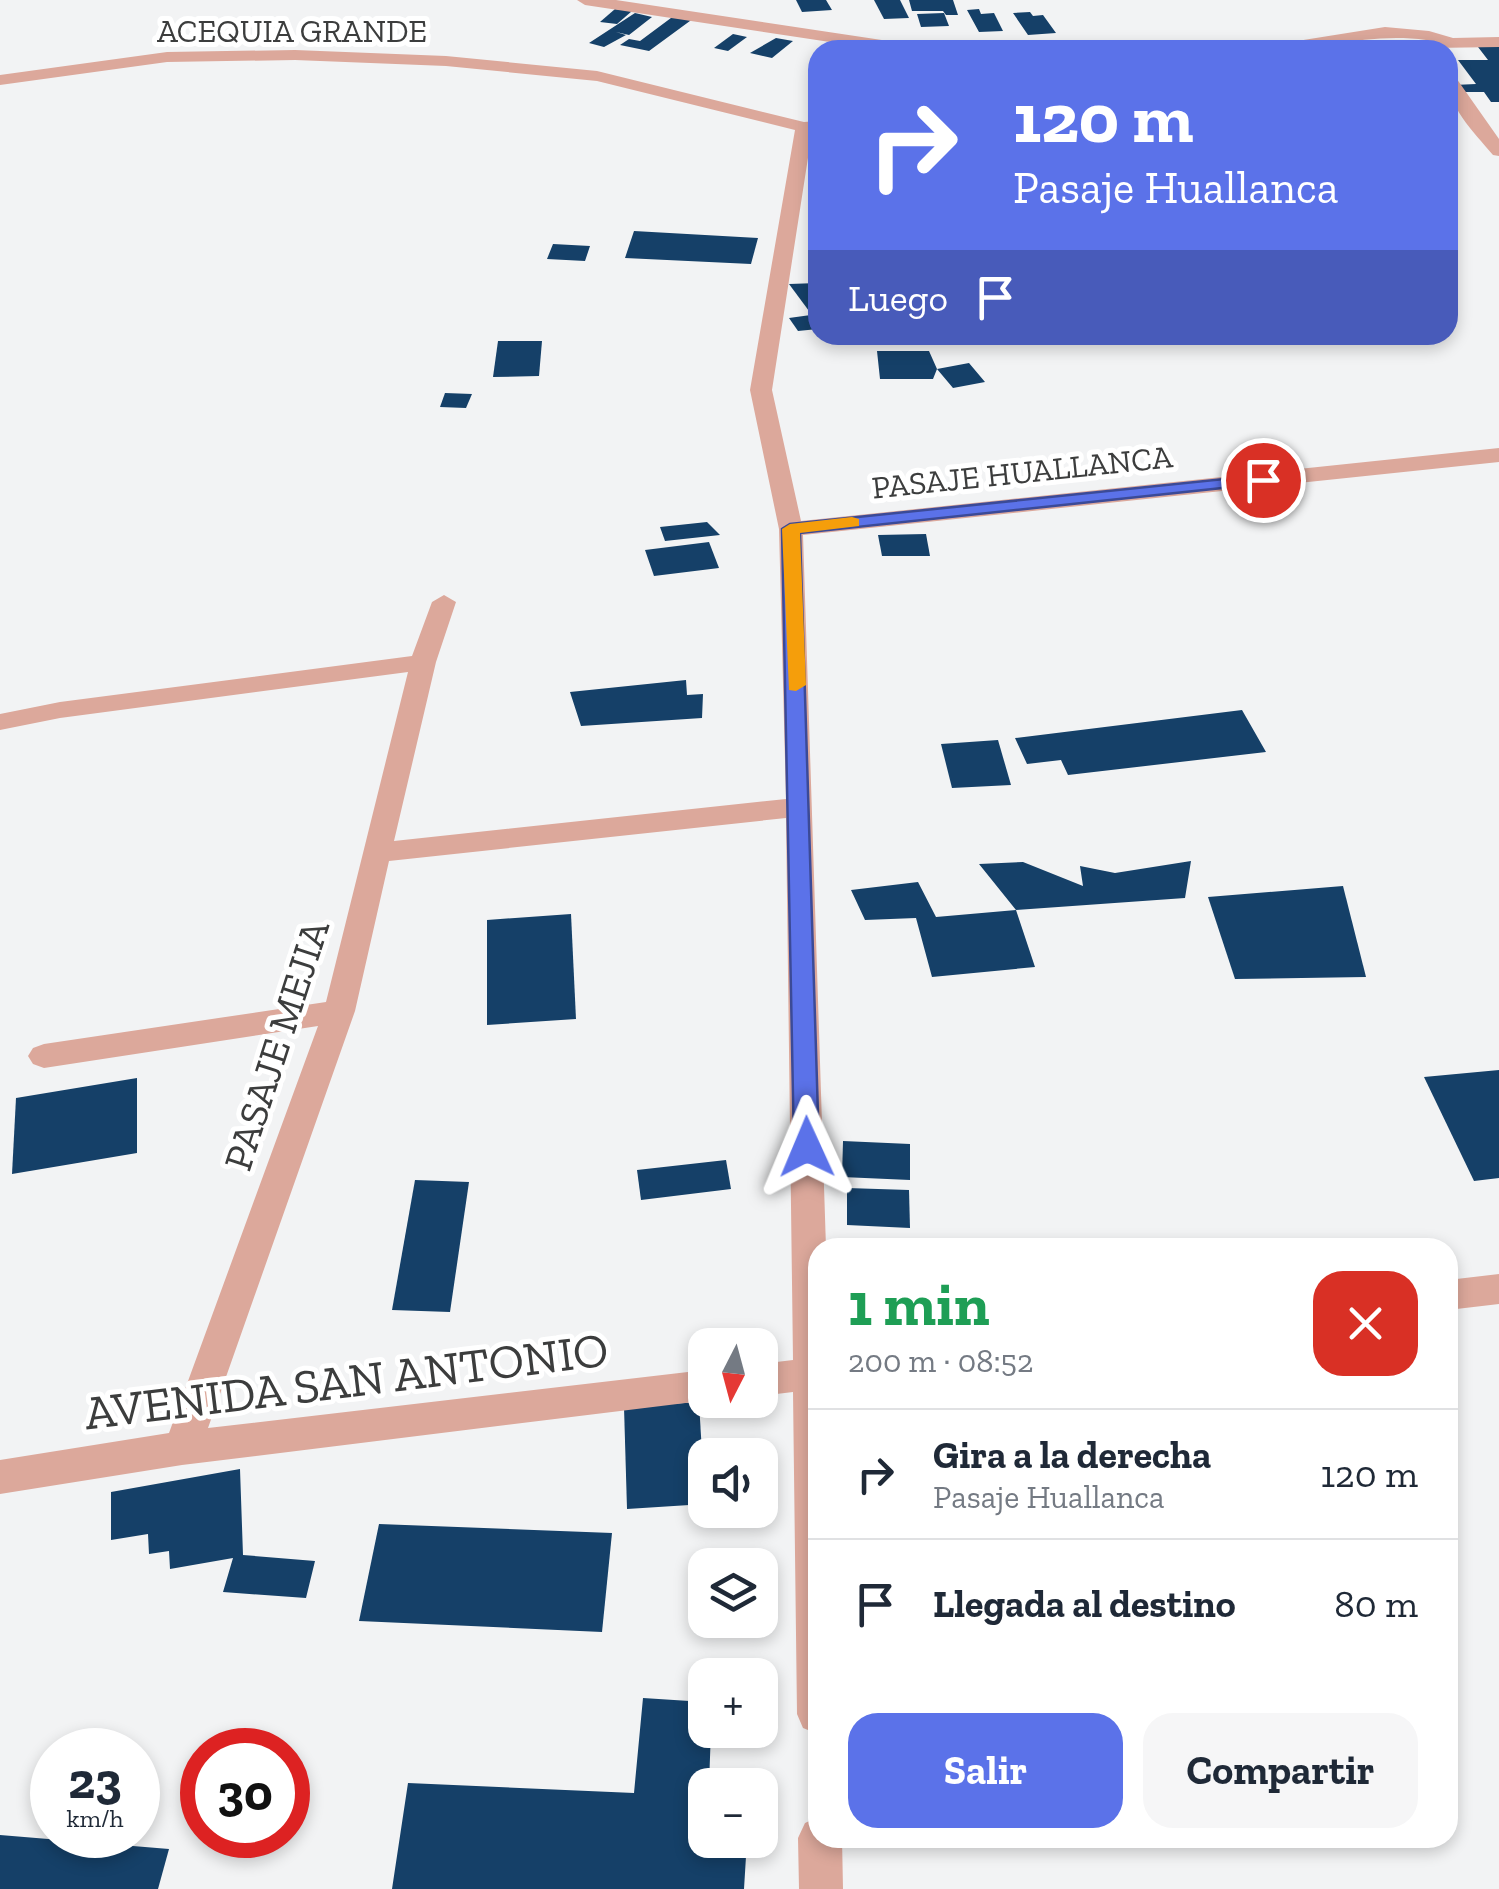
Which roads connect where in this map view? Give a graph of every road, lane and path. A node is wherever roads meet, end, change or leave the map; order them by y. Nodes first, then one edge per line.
1 (586, 0) edge
2 (849, 40) edge
3 (1343, 40) edge
4 (1445, 40) edge
5 (1458, 42) edge
6 (1499, 42) edge
7 (0, 80) edge
8 (1458, 95) edge
9 (808, 125) edge
10 (808, 142) edge
11 (1499, 151) edge
12 (1499, 455) edge
13 (790, 529) junction
14 (444, 602) dead end
15 (424, 662) junction
16 (0, 722) edge
17 (800, 806) junction
18 (376, 853) junction
19 (339, 1011) junction
20 (44, 1056) dead end
21 (811, 1238) edge
22 (1499, 1288) edge
23 (1458, 1294) edge
24 (808, 1374) edge
25 (778, 1378) edge
26 (688, 1388) edge
27 (182, 1448) junction
28 (0, 1477) edge
29 (820, 1848) edge
30 (821, 1889) edge

1 - 2 street
3 - 4 street
5 - 6 street
7 - 9 street, ACEQUIA GRANDE
8 - 11 street
10 - 13 street
12 - 13 street, PASAJE HUALLANCA
13 - 17 street
14 - 15 street, PASAJE MEJIA
15 - 16 street
15 - 18 street, PASAJE MEJIA
17 - 18 street
17 - 21 street
18 - 19 street, PASAJE MEJIA
19 - 20 street
19 - 27 street, PASAJE MEJIA
22 - 23 street
24 - 25 street
26 - 27 street, AVENIDA SAN ANTONIO
27 - 28 street, AVENIDA SAN ANTONIO
29 - 30 street

